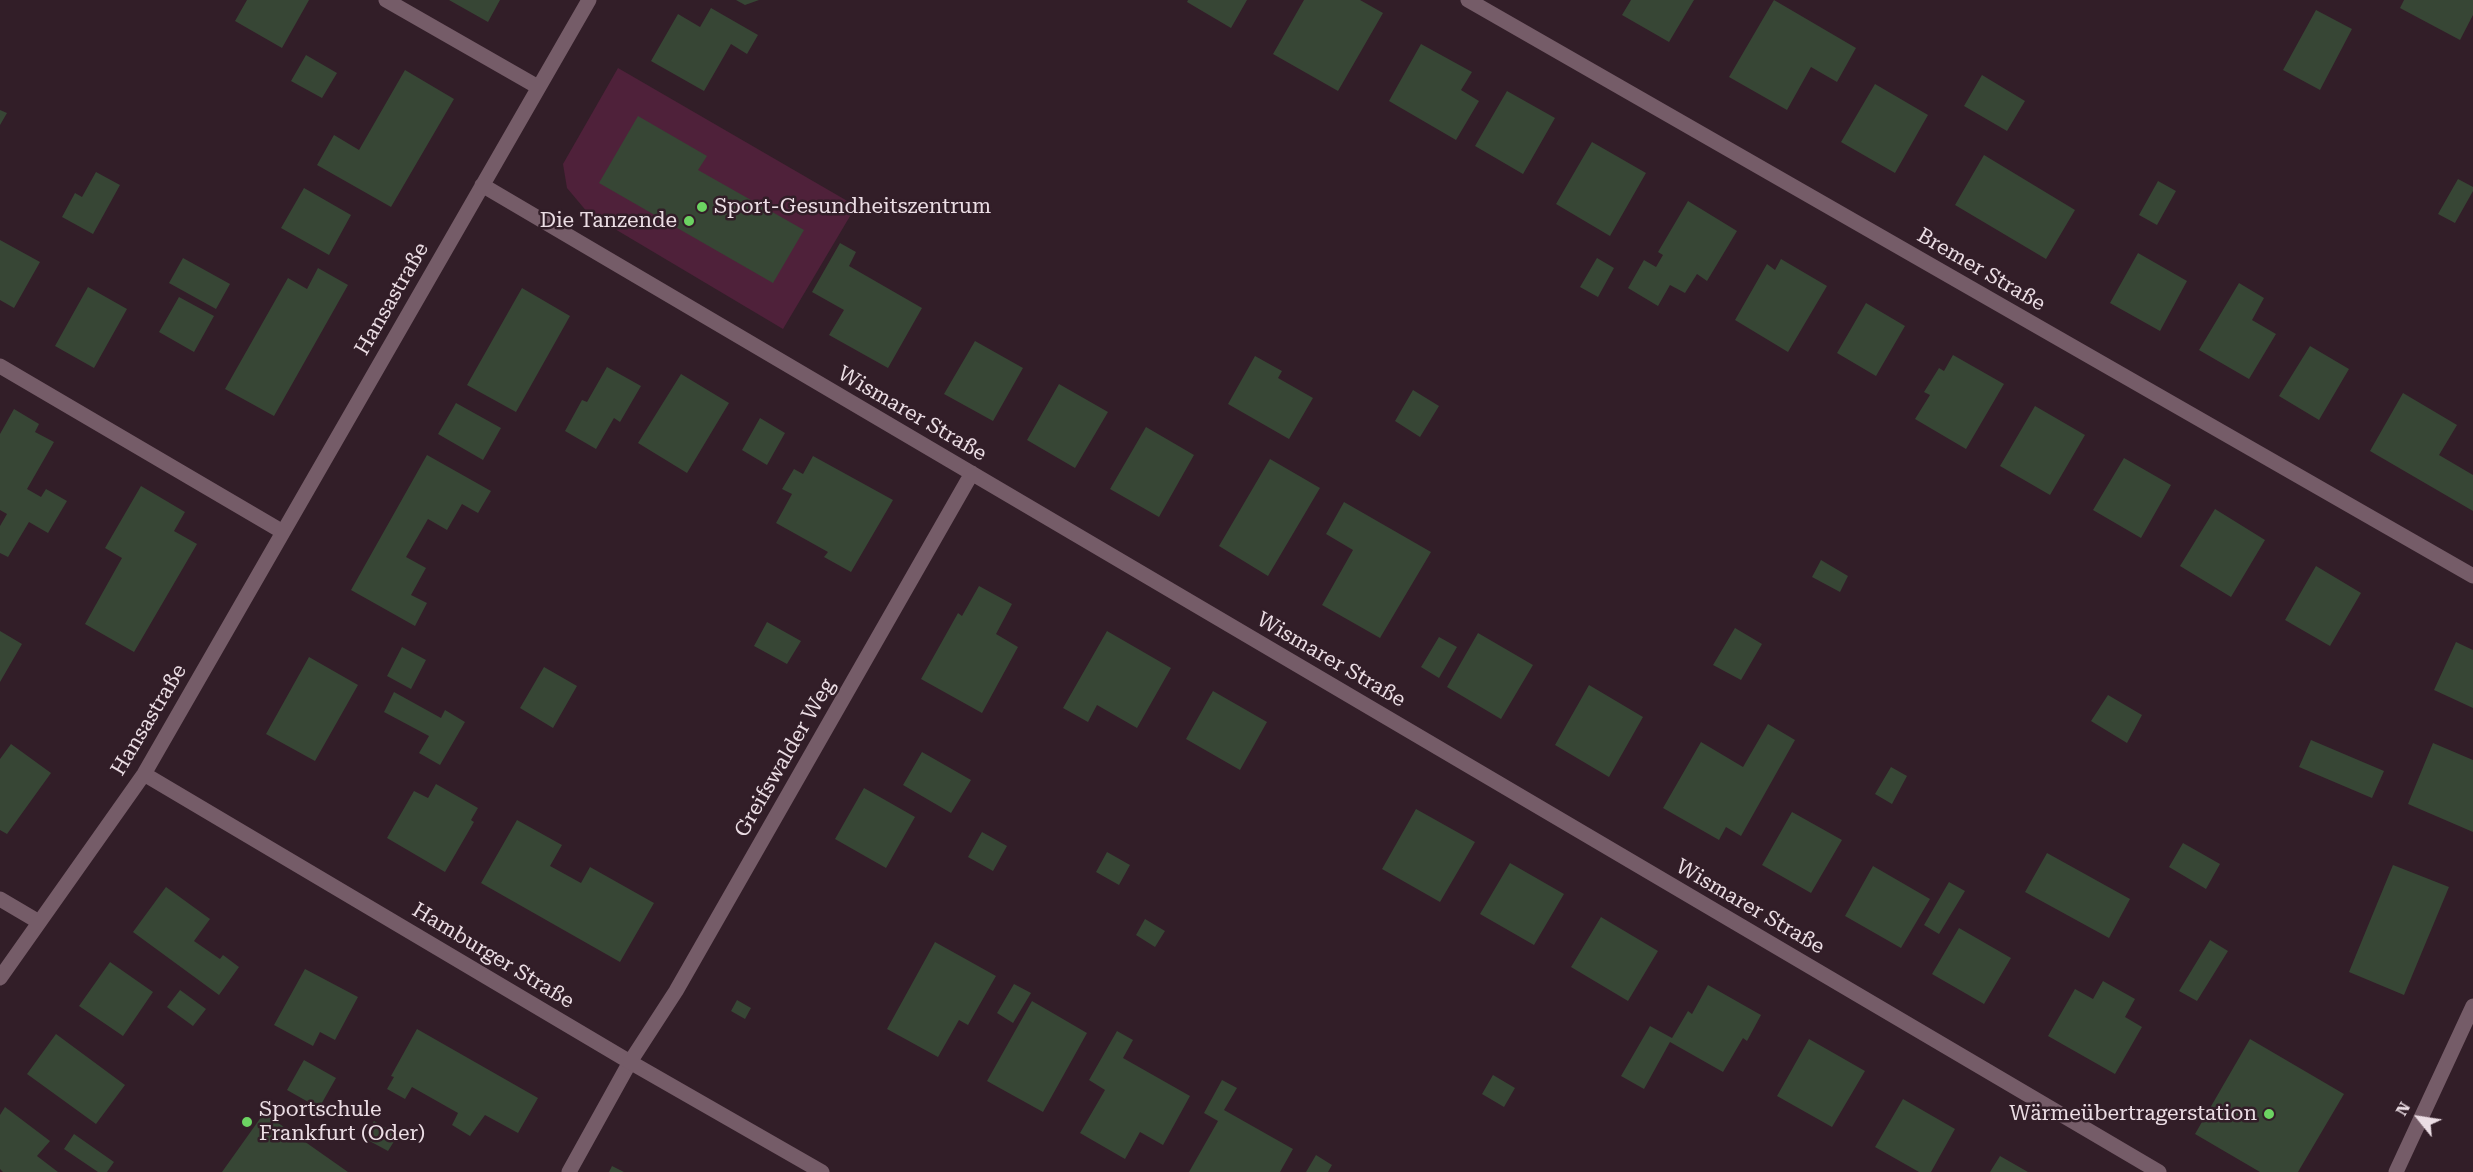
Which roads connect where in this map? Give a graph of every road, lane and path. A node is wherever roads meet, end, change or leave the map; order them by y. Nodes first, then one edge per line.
1 (386, 0) edge
2 (589, 0) edge
3 (1468, 0) edge
4 (538, 87) junction
5 (482, 185) junction
6 (0, 366) edge
7 (972, 473) junction
8 (283, 532) junction
9 (2473, 576) edge
10 (144, 774) junction
11 (0, 899) edge
12 (39, 922) junction
13 (0, 978) edge
14 (2473, 1006) edge
15 (630, 1062) junction
16 (570, 1172) edge
17 (822, 1172) edge
18 (2159, 1172) edge
19 (2396, 1172) edge

1 - 4 street
2 - 4 street, Hansastraße
3 - 9 street, Bremer Straße
4 - 5 street, Hansastraße
5 - 7 street, Wismarer Straße
5 - 8 street, Hansastraße
6 - 8 street
7 - 15 street, Greifswalder Weg
7 - 18 street, Wismarer Straße
8 - 10 street, Hansastraße
10 - 12 street, Hansastraße
10 - 15 street, Hamburger Straße
11 - 12 street
12 - 13 street, Hansastraße
14 - 19 street
15 - 16 street, Greifswalder Weg
15 - 17 street, Hamburger Straße

